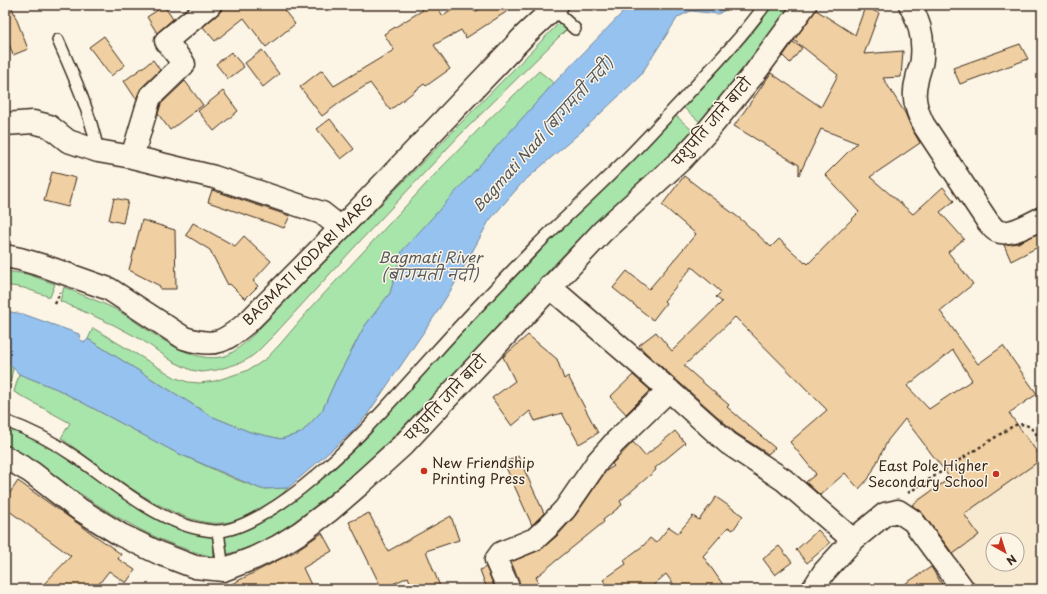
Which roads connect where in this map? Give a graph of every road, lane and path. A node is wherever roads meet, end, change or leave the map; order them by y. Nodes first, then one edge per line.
1 (210, 5) edge
2 (765, 5) edge
3 (804, 5) edge
4 (910, 5) edge
5 (555, 7) edge
6 (575, 29) dead end
7 (58, 40) dead end
8 (5, 124) edge
9 (98, 151) junction
10 (132, 157) junction
11 (1042, 218) edge
12 (341, 228) junction
13 (5, 256) edge
14 (550, 287) junction
15 (669, 390) junction
16 (5, 421) edge
17 (1042, 441) edge
18 (5, 457) edge
19 (898, 511) junction
20 (218, 531) junction
21 (854, 540) junction
22 (224, 570) junction
23 (507, 589) edge
24 (812, 589) edge
25 (963, 589) edge

1 - 10 main road
2 - 20 lane
3 - 14 main road, पशुपति जाने बाटो
4 - 11 main road
5 - 6 lane
5 - 12 main road, BAGMATI KODARI MARG
7 - 9 lane
8 - 9 main road
9 - 10 main road
10 - 12 main road
12 - 13 main road, BAGMATI KODARI MARG
14 - 15 main road
14 - 22 main road, पशुपति जाने बाटो
15 - 21 main road
15 - 23 main road
16 - 20 lane
17 - 19 path
18 - 22 main road, पशुपति जाने बाटो
19 - 21 main road
19 - 25 main road
20 - 22 lane
21 - 24 main road

